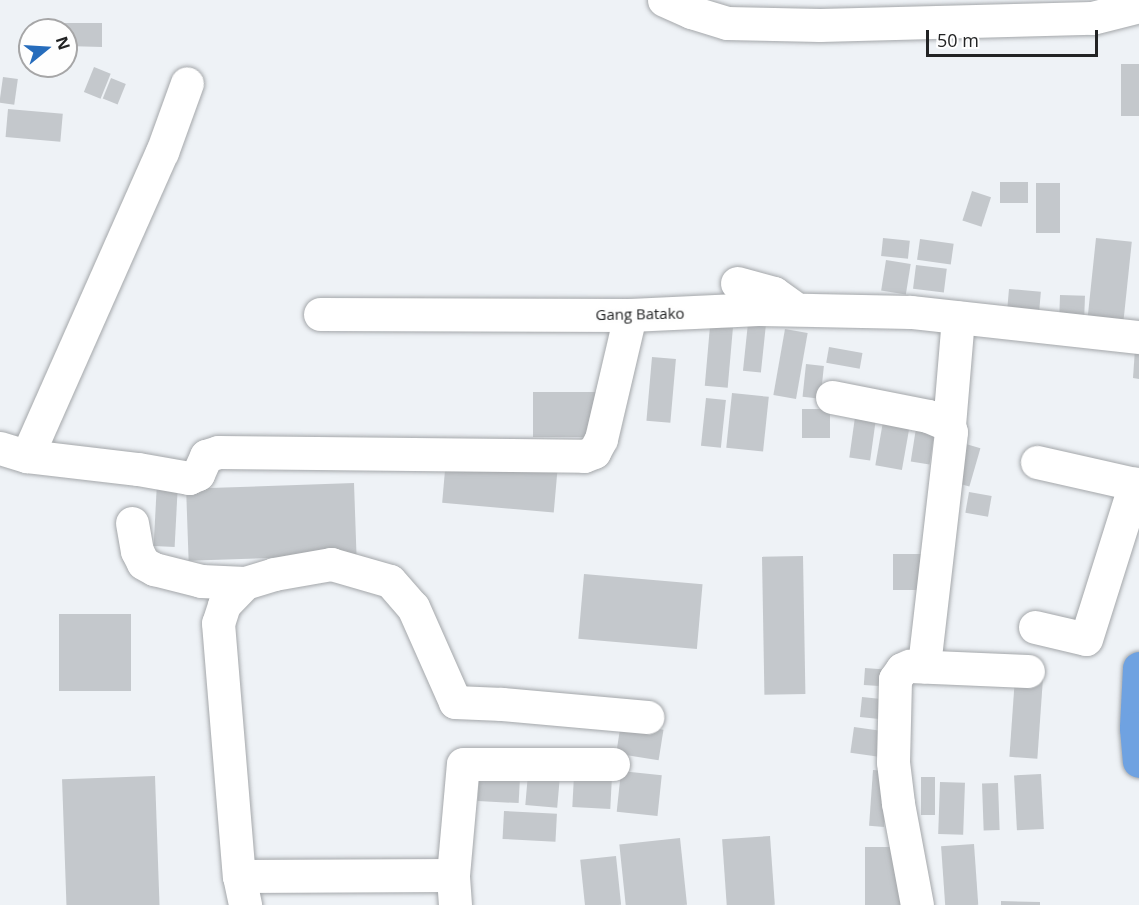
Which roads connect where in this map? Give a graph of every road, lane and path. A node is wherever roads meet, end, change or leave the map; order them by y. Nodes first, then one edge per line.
1 (664, 0) edge
2 (714, 0) edge
3 (1096, 6) edge
4 (1139, 6) edge
5 (188, 83) dead end
6 (736, 283) dead end
7 (799, 311) junction
8 (320, 314) dead end
9 (630, 315) junction
10 (958, 317) junction
11 (1139, 337) edge
12 (832, 397) dead end
13 (949, 425) junction
14 (14, 452) edge
15 (1037, 462) dead end
16 (1137, 484) edge
17 (132, 523) dead end
18 (245, 583) junction
19 (1035, 627) dead end
20 (924, 666) junction
21 (1139, 668) edge
22 (1028, 671) dead end
23 (647, 717) dead end
24 (1139, 761) edge
25 (613, 764) dead end
26 (242, 890) edge
27 (454, 890) edge
28 (917, 905) edge

1 - 3 street
2 - 3 street
3 - 4 street
5 - 14 street
6 - 7 street
7 - 9 street, Gang Batako
7 - 10 street, Gang Batako
8 - 9 street, Gang Batako
9 - 14 street
10 - 11 street, Gang Batako
10 - 13 street
12 - 13 street
13 - 20 street
15 - 16 street
16 - 19 street
17 - 18 street
18 - 23 street
18 - 26 street
20 - 22 street
20 - 28 street
21 - 24 highway
25 - 27 street
26 - 27 street

